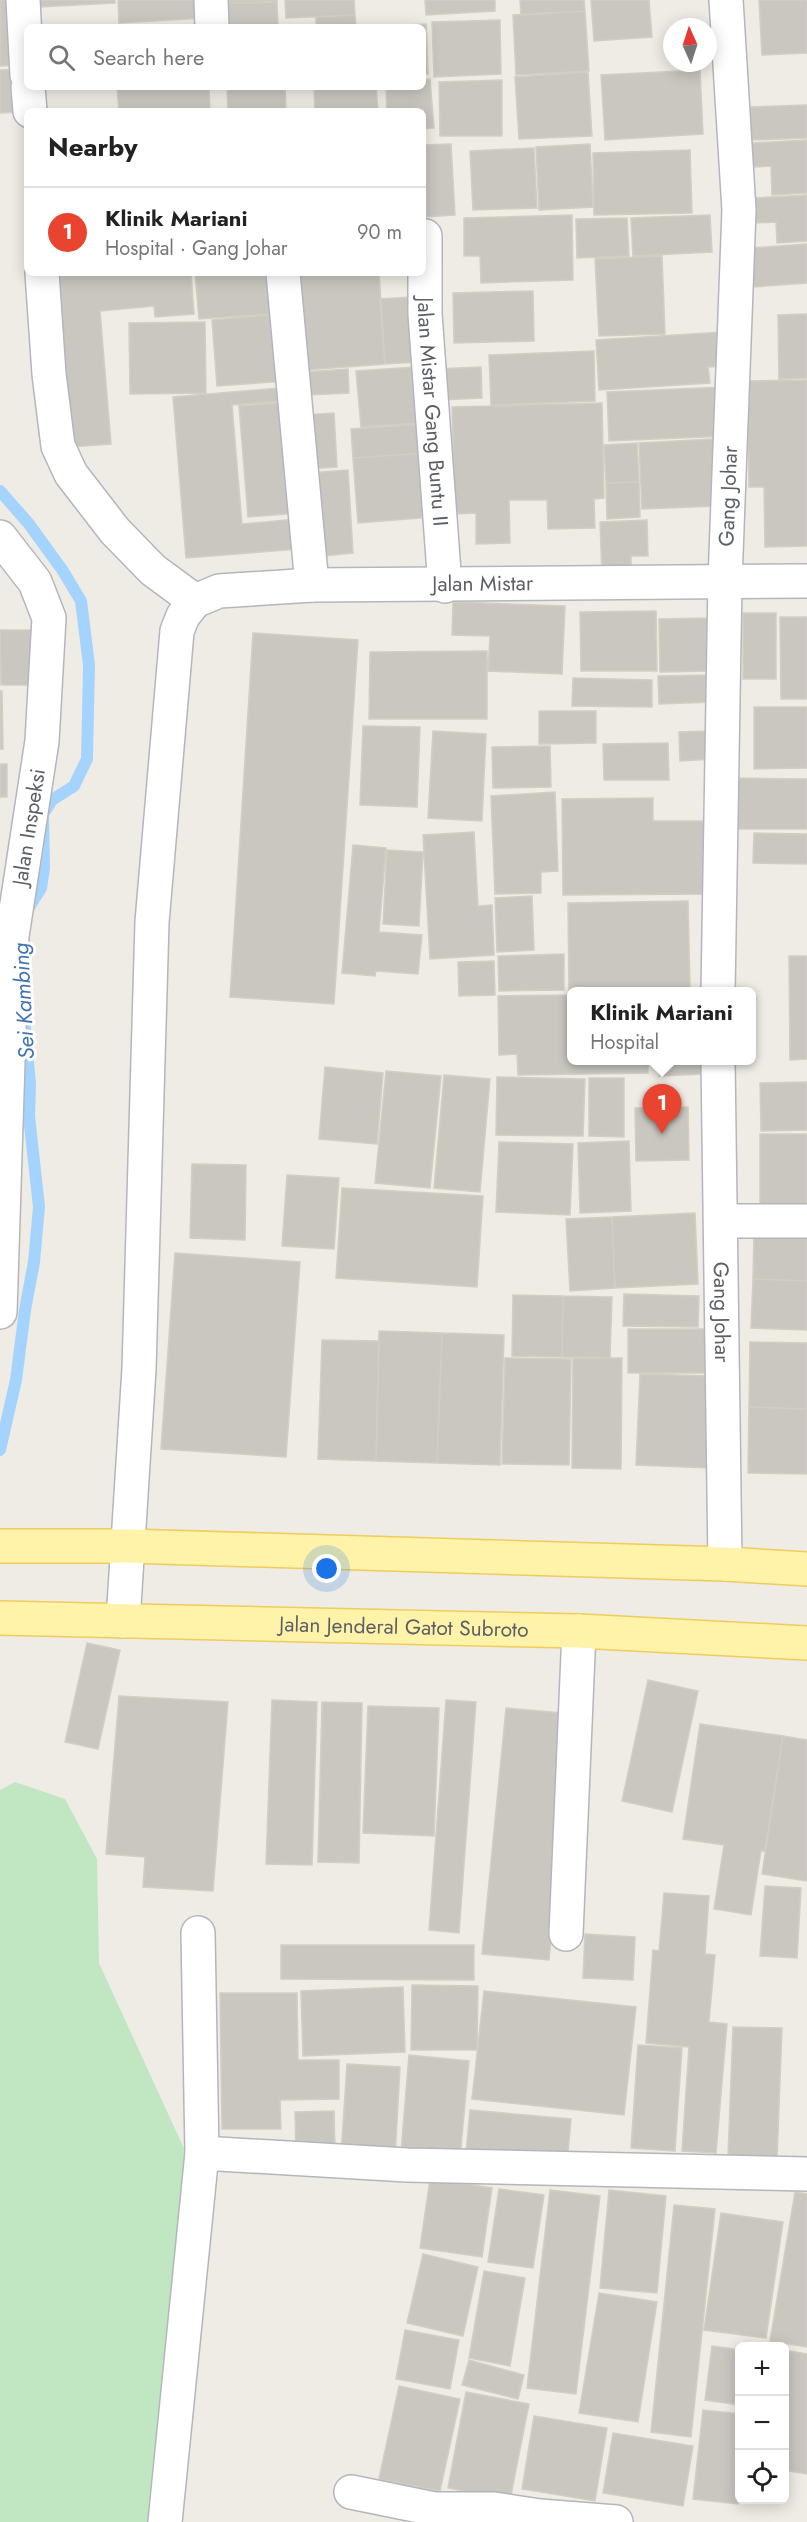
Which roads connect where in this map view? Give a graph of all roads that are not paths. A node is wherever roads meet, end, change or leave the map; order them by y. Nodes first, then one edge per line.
1 (24, 0) edge
2 (211, 0) edge
3 (726, 0) edge
4 (25, 24) edge
5 (212, 24) edge
6 (28, 90) edge
7 (30, 108) edge
8 (42, 276) edge
9 (283, 276) edge
10 (425, 276) edge
11 (0, 537) edge
12 (807, 580) edge
13 (725, 581) junction
14 (312, 585) junction
15 (445, 585) junction
16 (195, 601) junction
17 (718, 987) edge
18 (718, 1065) edge
19 (720, 1221) junction
20 (807, 1221) edge
21 (0, 1312) edge
22 (13, 1546) edge
23 (127, 1546) junction
24 (724, 1564) junction
25 (807, 1569) edge
26 (0, 1618) edge
27 (123, 1621) junction
28 (579, 1631) junction
29 (807, 1643) edge
30 (198, 1933) dead end
31 (566, 1934) dead end
32 (202, 2153) junction
33 (807, 2174) edge
34 (351, 2492) dead end
35 (165, 2522) edge
36 (616, 2522) edge

1 - 4 street
2 - 5 street
3 - 13 street, Gang Johar
6 - 7 street
8 - 16 street
9 - 14 street
10 - 15 street, Jalan Mistar Gang Buntu II
11 - 21 street, Jalan Inspeksi
12 - 13 street, Jalan Mistar
13 - 15 street, Jalan Mistar
13 - 17 street, Gang Johar
14 - 15 street, Jalan Mistar
14 - 16 street, Jalan Mistar
16 - 23 street
18 - 19 street, Gang Johar
19 - 20 street
19 - 24 street, Gang Johar
22 - 23 main road
23 - 24 main road
23 - 27 street
24 - 25 main road
26 - 27 main road, Jalan Jenderal Gatot Subroto
27 - 28 main road, Jalan Jenderal Gatot Subroto
28 - 29 main road, Jalan Jenderal Gatot Subroto
28 - 31 street
30 - 32 street
32 - 33 street
32 - 35 street
34 - 36 street

